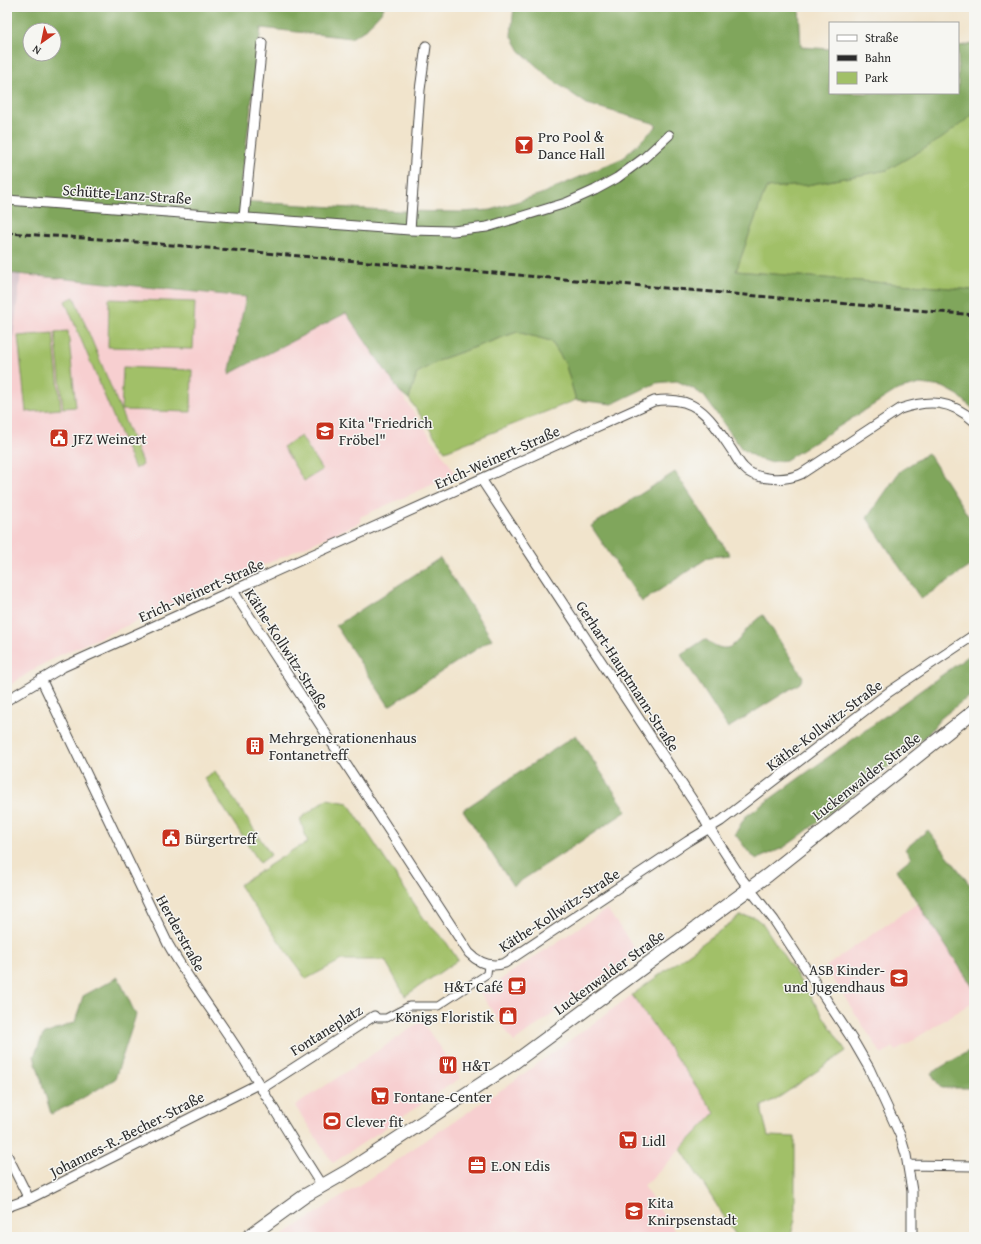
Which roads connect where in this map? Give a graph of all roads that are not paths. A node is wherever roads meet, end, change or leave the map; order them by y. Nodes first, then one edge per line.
1 (262, 44) dead end
2 (426, 46) dead end
3 (669, 135) dead end
4 (7, 200) edge
5 (244, 217) junction
6 (410, 230) junction
7 (974, 421) edge
8 (481, 479) junction
9 (232, 591) junction
10 (974, 635) edge
11 (41, 679) junction
12 (7, 700) edge
13 (974, 710) edge
14 (709, 828) junction
15 (749, 888) junction
16 (488, 965) junction
17 (374, 1016) joint
18 (259, 1086) junction
19 (7, 1156) edge
20 (908, 1165) junction
21 (974, 1166) edge
22 (322, 1186) junction
23 (29, 1199) junction
24 (7, 1207) edge
25 (248, 1237) edge
26 (912, 1237) edge

1 - 5 street
2 - 6 street
3 - 6 street, Schütte-Lanz-Straße
4 - 5 street, Schütte-Lanz-Straße
5 - 6 street, Schütte-Lanz-Straße
7 - 8 street, Erich-Weinert-Straße
8 - 9 street, Erich-Weinert-Straße
8 - 14 street, Gerhart-Hauptmann-Straße
9 - 11 street, Erich-Weinert-Straße
9 - 16 street, Käthe-Kollwitz-Straße
10 - 14 street, Käthe-Kollwitz-Straße
11 - 12 street, Erich-Weinert-Straße
11 - 18 street, Herderstraße
13 - 15 main road, Luckenwalder Straße
14 - 15 street, Gerhart-Hauptmann-Straße
14 - 16 street, Käthe-Kollwitz-Straße
15 - 20 street, Gerhart-Hauptmann-Straße
15 - 22 main road, Luckenwalder Straße
16 - 17 street, Fontaneplatz
17 - 18 street, Fontaneplatz
18 - 22 street, Herderstraße
18 - 23 street, Johannes-R.-Becher-Straße
19 - 23 street
20 - 21 street
20 - 26 street, Gerhart-Hauptmann-Straße
22 - 25 main road, Luckenwalder Straße
23 - 24 street, Johannes-R.-Becher-Straße

